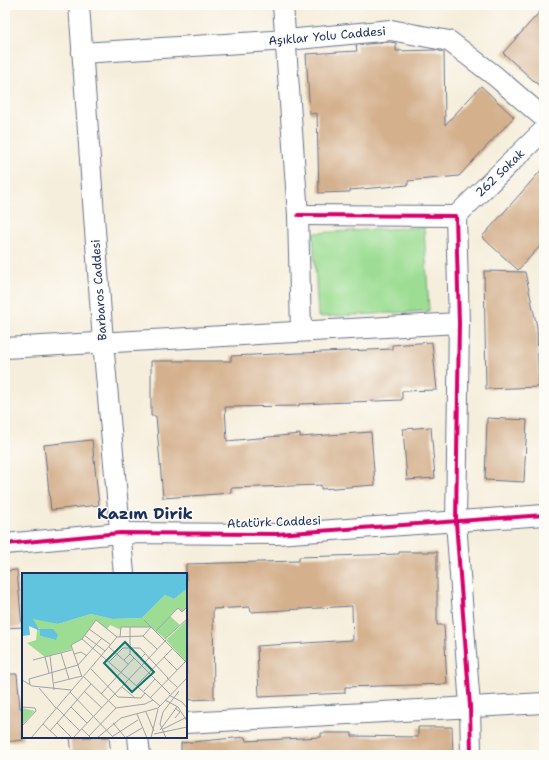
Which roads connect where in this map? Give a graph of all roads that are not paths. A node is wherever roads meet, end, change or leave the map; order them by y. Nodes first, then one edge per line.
1 (78, 5) edge
2 (283, 5) edge
3 (287, 40) junction
4 (82, 53) junction
5 (544, 118) edge
6 (544, 130) edge
7 (298, 215) junction
8 (456, 216) junction
9 (459, 322) junction
10 (301, 331) junction
11 (103, 342) junction
12 (5, 348) edge
13 (544, 516) edge
14 (456, 522) junction
15 (120, 533) junction
16 (5, 544) edge
17 (124, 573) edge
18 (544, 703) edge
19 (470, 706) junction
20 (187, 723) edge
21 (138, 738) edge
22 (140, 755) edge
23 (470, 755) edge

1 - 4 street, Barbaros Caddesi
2 - 3 street
3 - 4 street, Aşıklar Yolu Caddesi
3 - 5 street, Aşıklar Yolu Caddesi
3 - 7 street
4 - 11 street, Barbaros Caddesi
6 - 8 street, 262 Sokak
7 - 8 street
7 - 10 street
8 - 9 street
9 - 10 street
9 - 14 street
10 - 11 street
11 - 12 street
11 - 15 street, Barbaros Caddesi
13 - 14 street, Atatürk Caddesi
14 - 15 street, Atatürk Caddesi
14 - 19 street
15 - 16 street, Atatürk Caddesi
15 - 17 street, Barbaros Caddesi
18 - 19 street
19 - 20 street
19 - 23 street
21 - 22 street

